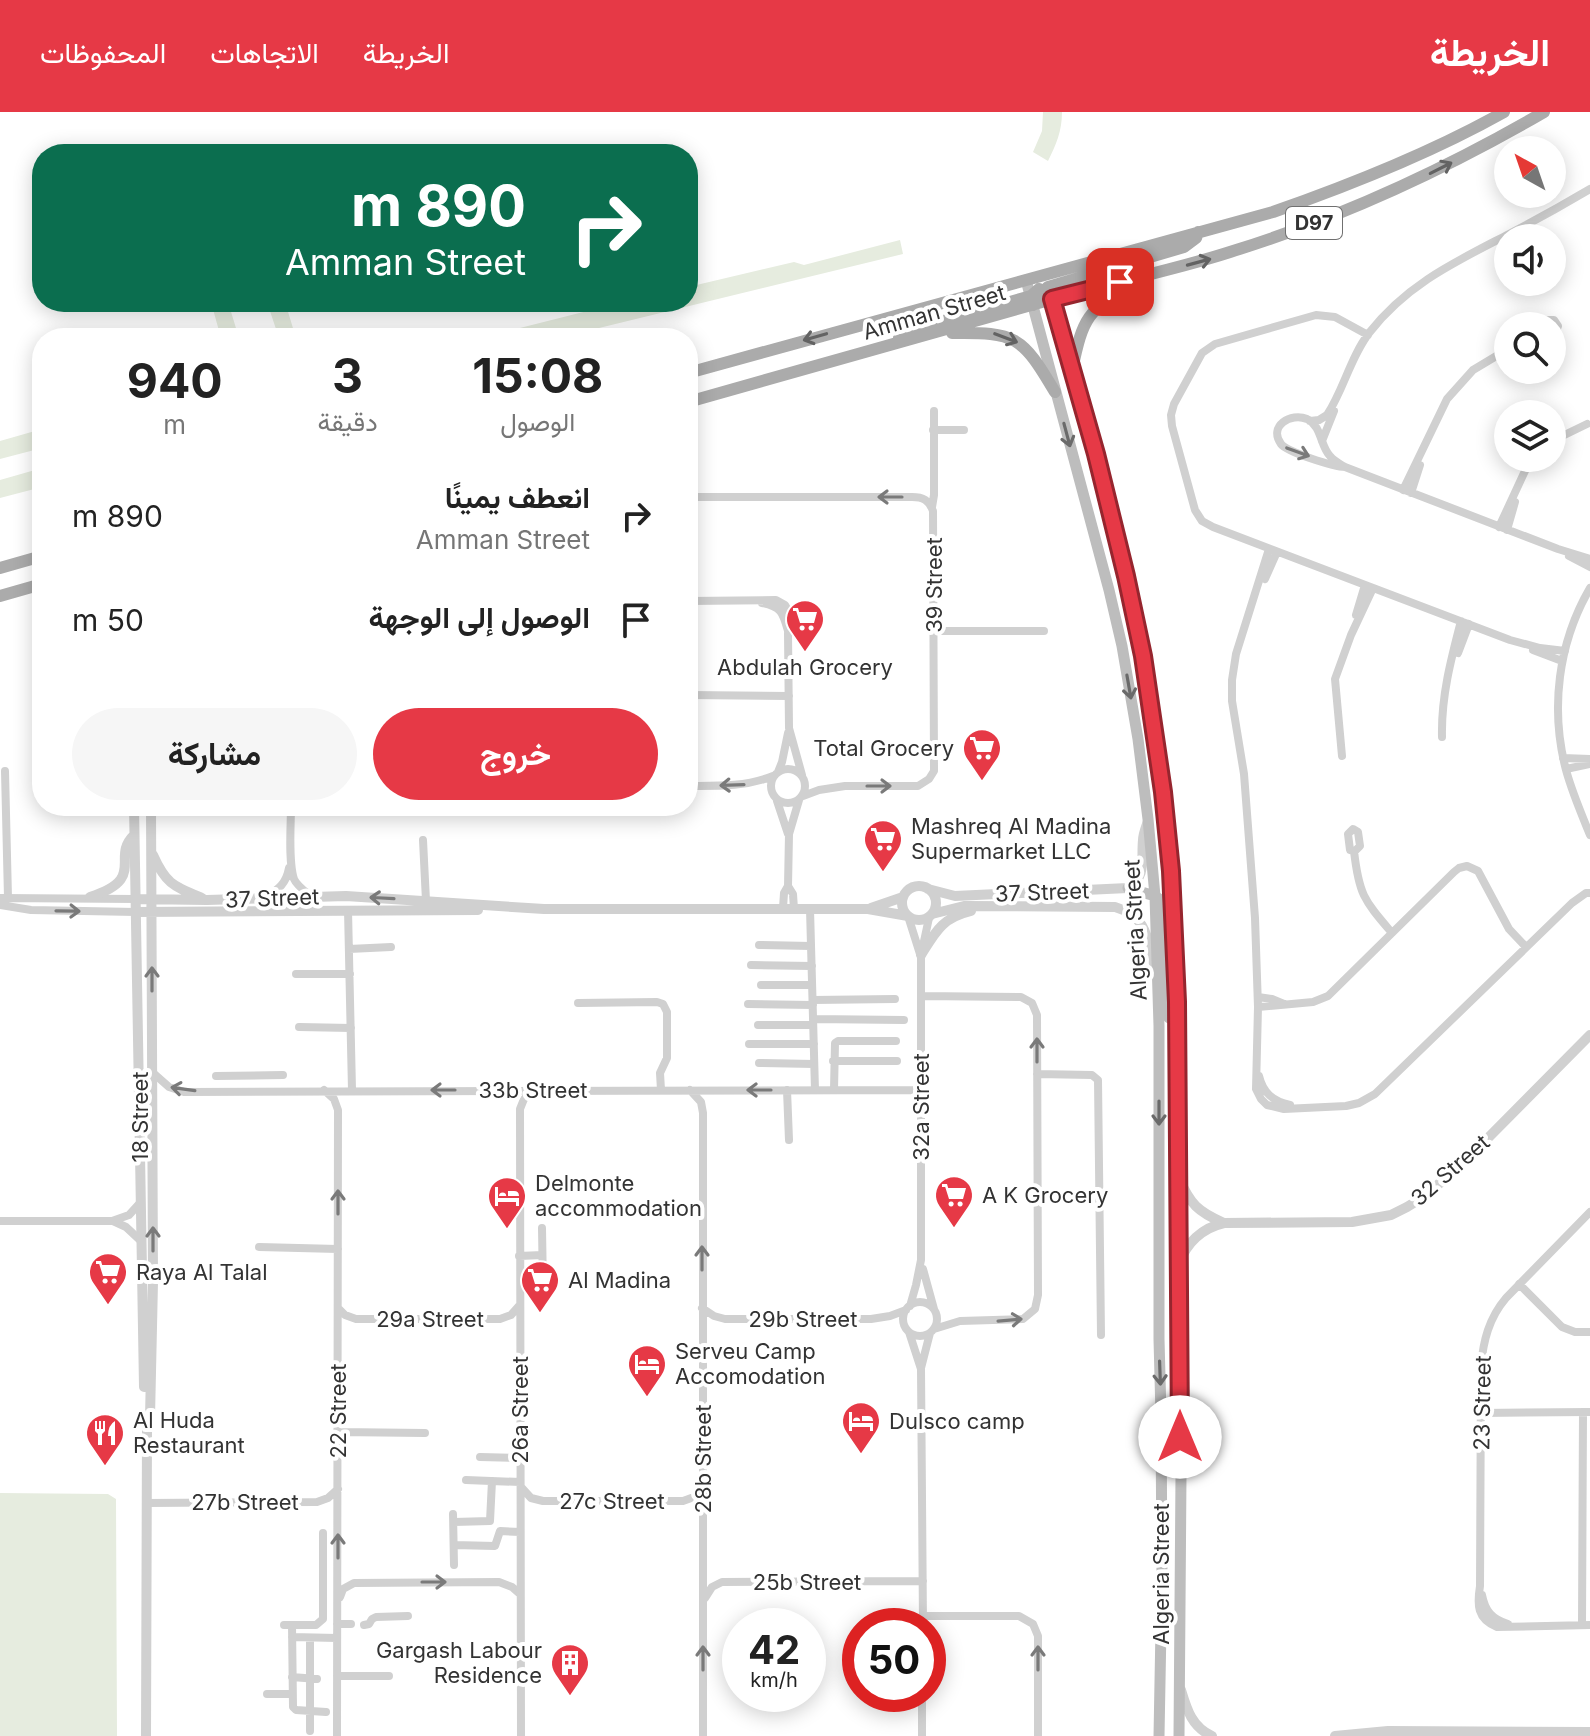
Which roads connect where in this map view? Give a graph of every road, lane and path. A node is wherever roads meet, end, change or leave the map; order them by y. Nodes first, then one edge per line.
1 (1504, 112) edge
2 (1544, 112) edge
3 (1590, 189) edge
4 (1145, 276) junction
5 (1041, 284) junction
6 (1032, 300) junction
7 (933, 333) junction
8 (1368, 335) junction
9 (890, 345) junction
10 (1494, 357) edge
11 (698, 370) edge
12 (1072, 370) junction
13 (1055, 392) junction
14 (698, 399) edge
15 (1334, 402) junction
16 (934, 411) dead end
17 (1310, 421) junction
18 (1589, 423) edge
19 (933, 430) junction
20 (964, 430) dead end
21 (1566, 434) edge
22 (1322, 441) junction
23 (1345, 467) junction
24 (1525, 472) edge
25 (933, 484) junction
26 (1407, 492) junction
27 (698, 497) edge
28 (919, 497) junction
29 (932, 507) junction
30 (1503, 528) junction
31 (1558, 549) junction
32 (1273, 550) junction
33 (32, 559) edge
34 (1590, 559) edge
35 (1590, 567) edge
36 (0, 568) edge
37 (1369, 586) junction
38 (32, 587) edge
39 (1590, 588) edge
40 (24, 589) junction
41 (32, 593) edge
42 (0, 596) edge
43 (698, 601) edge
44 (1465, 623) junction
45 (934, 631) junction
46 (1044, 631) dead end
47 (1510, 640) junction
48 (1565, 651) junction
49 (1562, 661) junction
50 (698, 695) edge
51 (789, 696) junction
52 (789, 728) junction
53 (1442, 737) dead end
54 (1342, 756) dead end
55 (1563, 758) junction
56 (1590, 761) edge
57 (1566, 769) junction
58 (776, 774) junction
59 (802, 775) junction
60 (0, 777) edge
61 (698, 786) edge
62 (0, 791) edge
63 (801, 798) junction
64 (6, 799) junction
65 (777, 800) junction
66 (134, 816) edge
67 (151, 816) edge
68 (291, 816) edge
69 (1148, 819) junction
70 (789, 834) junction
71 (134, 835) junction
72 (1590, 835) edge
73 (423, 840) dead end
74 (1354, 851) dead end
75 (152, 852) junction
76 (291, 860) junction
77 (1128, 888) junction
78 (928, 889) junction
79 (1588, 892) edge
80 (1155, 896) junction
81 (90, 897) junction
82 (312, 897) junction
83 (903, 897) junction
84 (4, 898) edge
85 (136, 899) junction
86 (152, 899) junction
87 (264, 899) junction
88 (207, 900) junction
89 (426, 901) junction
90 (0, 905) edge
91 (990, 906) junction
92 (544, 909) junction
93 (789, 909) junction
94 (810, 909) junction
95 (868, 909) junction
96 (348, 910) junction
97 (136, 912) junction
98 (152, 913) junction
99 (908, 916) junction
100 (930, 916) junction
101 (1392, 933) junction
102 (759, 945) dead end
103 (811, 946) junction
104 (391, 947) dead end
105 (1526, 947) junction
106 (349, 949) junction
107 (921, 955) junction
108 (751, 965) dead end
109 (812, 966) junction
110 (296, 974) dead end
111 (350, 974) junction
112 (1158, 980) junction
113 (761, 985) dead end
114 (812, 985) junction
115 (921, 996) junction
116 (1258, 997) junction
117 (895, 999) dead end
118 (813, 1002) junction
119 (578, 1003) dead end
120 (748, 1004) dead end
121 (1284, 1004) junction
122 (1258, 1007) junction
123 (904, 1020) dead end
124 (813, 1022) junction
125 (758, 1025) dead end
126 (299, 1027) dead end
127 (351, 1028) junction
128 (1590, 1035) edge
129 (896, 1041) dead end
130 (749, 1044) dead end
131 (814, 1044) junction
132 (833, 1061) junction
133 (897, 1061) dead end
134 (759, 1063) dead end
135 (814, 1064) junction
136 (152, 1072) junction
137 (1037, 1074) junction
138 (250, 1075) junction
139 (283, 1075) dead end
140 (216, 1076) dead end
141 (250, 1090) junction
142 (324, 1090) junction
143 (352, 1090) junction
144 (534, 1090) junction
145 (661, 1090) junction
146 (690, 1090) junction
147 (787, 1090) junction
148 (815, 1090) junction
149 (834, 1090) junction
150 (921, 1090) junction
151 (789, 1140) dead end
152 (1177, 1141) junction
153 (1178, 1177) junction
154 (140, 1203) junction
155 (1590, 1212) edge
156 (0, 1221) edge
157 (112, 1221) junction
158 (1224, 1223) junction
159 (542, 1228) dead end
160 (141, 1241) junction
161 (259, 1247) dead end
162 (338, 1249) junction
163 (542, 1255) junction
164 (519, 1256) junction
165 (921, 1260) junction
166 (1179, 1265) junction
167 (1519, 1284) junction
168 (543, 1288) dead end
169 (520, 1306) junction
170 (338, 1308) junction
171 (702, 1308) junction
172 (908, 1308) junction
173 (935, 1311) junction
174 (932, 1331) junction
175 (909, 1332) junction
176 (1590, 1332) edge
177 (1101, 1335) dead end
178 (921, 1369) junction
179 (1587, 1412) edge
180 (1481, 1413) junction
181 (147, 1429) junction
182 (338, 1432) junction
183 (425, 1433) dead end
184 (480, 1457) dead end
185 (520, 1458) junction
186 (466, 1480) dead end
187 (492, 1481) junction
188 (520, 1484) junction
189 (703, 1486) junction
190 (338, 1489) junction
191 (147, 1503) junction
192 (520, 1532) junction
193 (323, 1533) dead end
194 (454, 1545) junction
195 (454, 1565) dead end
196 (923, 1581) junction
197 (520, 1594) junction
198 (338, 1601) junction
199 (704, 1603) junction
200 (923, 1608) edge
201 (408, 1616) dead end
202 (946, 1616) edge
203 (337, 1624) junction
204 (351, 1624) dead end
205 (364, 1625) dead end
206 (1586, 1625) edge
207 (292, 1637) junction
208 (310, 1638) junction
209 (337, 1638) junction
210 (337, 1676) junction
211 (389, 1676) dead end
212 (292, 1677) junction
213 (314, 1678) junction
214 (1180, 1689) junction
215 (267, 1694) dead end
216 (292, 1694) junction
217 (310, 1711) junction
218 (326, 1712) dead end
219 (922, 1712) edge
220 (310, 1731) dead end
221 (1590, 1732) edge
222 (146, 1736) edge
223 (337, 1736) edge
224 (521, 1736) edge
225 (703, 1736) edge
226 (922, 1736) edge
227 (1038, 1736) edge
228 (1159, 1736) edge
229 (1179, 1736) edge
230 (1212, 1736) edge
231 (1335, 1736) edge

1 - 5 main road, Amman Street / D97
4 -> 2 main road, Amman Street / D97
3 - 8 street
4 - 5 main road, Amman Street / D97
4 - 12 main road
5 - 6 main road, Amman Street / D97
5 - 6 main road
5 -> 11 main road, Amman Street / D97
5 - 12 main road, Algeria Street
6 - 7 main road, Amman Street / D97
6 - 9 main road
6 - 13 main road, Algeria Street
7 - 9 main road, Amman Street / D97
7 -> 13 main road
8 - 15 street
8 - 32 street
9 - 14 main road, Amman Street / D97
10 - 26 street
12 - 152 main road, Algeria Street
13 -> 69 main road, Algeria Street
15 - 17 street
15 - 22 street
16 - 19 street
17 - 22 street
17 -> 23 street
18 - 21 street
19 - 20 street
19 - 25 street
22 - 23 street
23 - 26 street
24 - 30 street
25 - 28 street
25 - 29 street
26 - 30 street
28 -> 27 street
28 - 29 street, 39 Street
29 - 45 street, 39 Street
30 - 31 street
31 - 34 street
31 - 35 street
32 - 37 street
32 - 116 street
33 - 36 main road
37 - 44 street
37 - 54 street
38 - 40 main road
39 - 48 street
40 - 41 main road
40 - 42 main road
43 - 51 street
44 - 47 street
44 - 53 street
45 - 46 street
63 -> 45 street, 39 Street
47 - 48 street
47 - 49 street
48 - 49 street
49 - 55 street
50 - 51 street
51 - 52 street
52 - 58 street
52 - 59 street
55 - 56 street
55 - 57 street
56 - 57 street
57 - 72 street
58 - 59 street
58 -> 61 street
58 - 65 street
59 - 63 street
60 - 64 street
62 - 64 street
63 - 65 street
63 - 70 street
64 - 84 street
65 - 70 street
66 - 71 street, 18 Street
67 - 75 street, 18 Street
68 - 76 street
69 - 77 street
69 - 80 main road, Algeria Street
70 - 93 street
71 - 81 street
71 - 85 street, 18 Street
73 - 89 street
74 - 101 street
75 - 86 street, 18 Street
75 - 88 street
76 - 82 street
76 - 87 street
77 - 78 street, 37 Street
77 - 80 main road
78 - 83 street
78 - 100 street
79 - 105 street
80 - 112 main road, Algeria Street
80 - 152 main road
81 - 84 street, 37 Street
81 - 85 street, 37 Street
82 - 87 street, 37 Street
89 -> 82 street, 37 Street
83 - 95 street, 37 Street
83 - 99 street
85 - 86 street, 37 Street
85 - 97 street, 18 Street
86 - 88 street, 37 Street
86 - 98 street, 18 Street
87 - 88 street, 37 Street
89 - 92 street, 37 Street
90 -> 97 street, 37 Street
91 - 100 street, 37 Street
91 - 107 street
91 - 112 street, 37 Street
92 - 93 street, 37 Street
92 - 96 street, 37 Street
93 - 94 street, 37 Street
94 - 95 street, 37 Street
94 - 103 street
95 - 99 street, 37 Street
96 - 98 street, 37 Street
96 - 106 street
97 - 98 street, 37 Street
97 - 154 street, 18 Street
136 -> 98 street, 18 Street
99 - 100 street
99 - 107 street, 32a Street
100 - 107 street, 32a Street
101 - 105 street
101 - 121 street
102 - 103 street
103 - 109 street
104 - 106 street
105 - 122 street
106 - 111 street
107 - 115 street, 32a Street
108 - 109 street
109 - 114 street
110 - 111 street
111 - 127 street
112 -> 228 main road, Algeria Street
113 - 114 street
114 - 118 street
137 -> 115 street
115 - 150 street, 32a Street
116 - 121 street
116 - 122 street
117 - 118 street
118 - 120 street
118 - 124 street
119 - 145 street
121 - 122 street
123 - 124 street
124 - 125 street
124 - 131 street
126 - 127 street
127 - 143 street
128 - 158 street, 32 Street
129 - 132 street
130 - 131 street
131 - 135 street
132 - 133 street
132 - 149 street
134 - 135 street
135 - 148 street
141 -> 136 street, 33b Street
181 -> 136 street, 18 Street
174 -> 137 street
137 - 177 street
138 - 139 street
138 - 140 street
138 - 141 street
141 - 142 street, 33b Street
142 - 143 street, 33b Street
162 -> 142 street, 22 Street
144 -> 143 street, 33b Street
144 - 145 street, 33b Street
144 - 164 street, 26a Street
145 - 146 street, 33b Street
147 -> 146 street, 33b Street
171 -> 146 street, 28b Street
147 - 148 street, 33b Street
147 - 151 street
148 - 149 street, 33b Street
149 - 150 street, 33b Street
150 - 165 street, 32a Street
152 - 153 main road, Algeria Street
153 - 158 street
153 - 166 main road, Algeria Street
154 - 157 street
154 - 160 street, 18 Street
155 - 167 street, 23 Street
156 - 157 street
157 - 160 street
158 - 166 street
159 - 163 street
160 - 181 street, 18 Street
161 - 162 street
162 - 170 street, 22 Street
163 - 164 street
163 - 168 street
164 - 169 street, 26a Street
165 - 172 street, 32a Street
165 - 173 street, 32a Street
166 - 214 main road, Algeria Street
167 - 176 street
167 - 180 street, 23 Street
169 - 170 street, 29a Street
169 - 185 street, 26a Street
170 - 182 street, 22 Street
171 - 172 street, 29b Street
171 - 189 street, 28b Street
172 - 173 street
172 - 175 street
173 - 174 street
174 - 175 street
174 - 178 street
175 - 178 street
178 - 196 street
179 - 180 street
179 - 206 street
180 - 206 street, 23 Street
181 - 191 street, 18 Street
182 - 183 street
182 - 190 street, 22 Street
184 - 185 street
185 - 188 street, 26a Street
186 - 187 street
187 - 188 street
187 - 194 street
188 - 189 street, 27c Street
188 - 192 street, 26a Street
189 - 199 street, 28b Street
190 - 191 street, 27b Street
198 -> 190 street, 22 Street
191 - 222 street, 18 Street
192 - 194 street
192 - 197 street, 26a Street
193 - 207 street
194 - 195 street
196 - 199 street, 25b Street
196 - 200 street
198 -> 197 street
197 - 224 street, 26a Street
198 - 203 street, 22 Street
225 -> 199 street, 28b Street
201 - 205 street
227 -> 202 street
203 - 204 street
203 - 209 street, 22 Street
207 - 208 street
207 - 212 street
208 - 209 street
208 - 213 street
209 - 210 street, 22 Street
210 - 211 street
210 - 223 street, 22 Street
212 - 213 street
212 - 216 street
213 - 217 street
214 - 229 main road, Algeria Street
214 - 230 street
215 - 216 street
216 - 217 street
217 - 218 street
217 - 220 street
219 - 226 street
221 - 231 street

